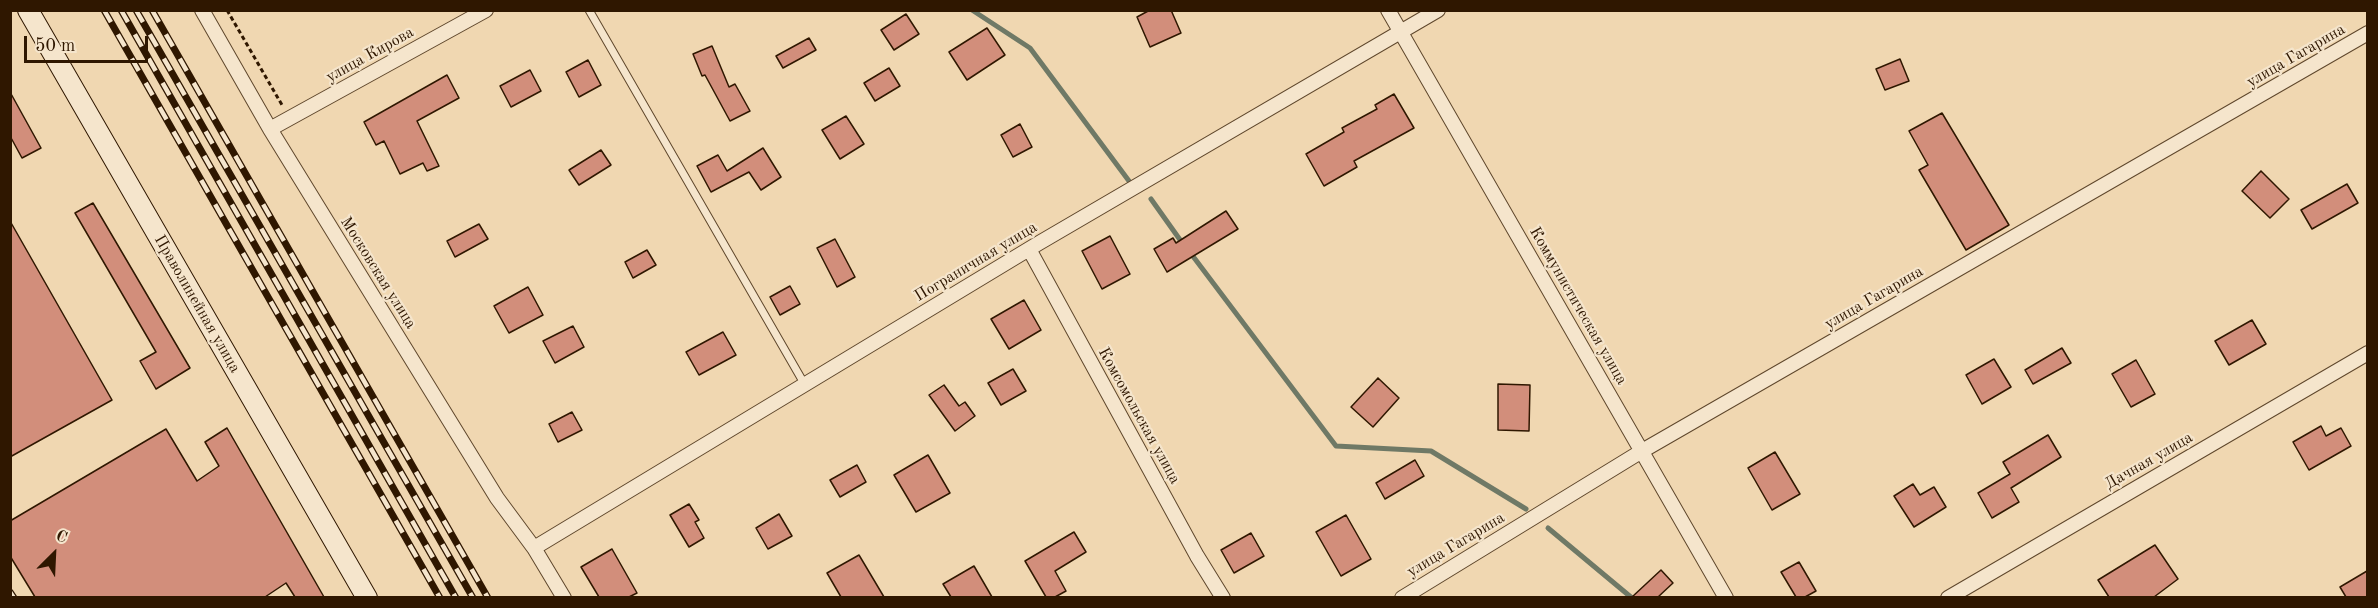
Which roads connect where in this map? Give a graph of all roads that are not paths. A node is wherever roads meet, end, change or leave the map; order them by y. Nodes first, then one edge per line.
1 (28, 10) edge
2 (202, 10) edge
3 (486, 10) edge
4 (589, 10) edge
5 (1388, 10) edge
6 (1438, 10) edge
7 (1400, 32) junction
8 (2367, 33) edge
9 (270, 129) junction
10 (1029, 249) junction
11 (2367, 353) edge
12 (805, 386) junction
13 (1642, 451) junction
14 (534, 548) junction
15 (367, 597) edge
16 (564, 597) edge
17 (1223, 597) edge
18 (1402, 597) edge
19 (1726, 597) edge
20 (1948, 597) edge

1 - 15 main road, Праволинейная улица
2 - 9 street, Московская улица
3 - 9 street, улица Кирова
4 - 12 lane
5 - 7 street, Коммунистическая улица
6 - 7 street, Пограничная улица
7 - 10 street, Пограничная улица
7 - 13 street, Коммунистическая улица
8 - 13 street, улица Гагарина
9 - 14 street, Московская улица
10 - 12 street, Пограничная улица
10 - 17 street, Комсомольская улица
11 - 20 street, Дачная улица
12 - 14 street, Пограничная улица
13 - 18 street, улица Гагарина
13 - 19 street, Коммунистическая улица
14 - 16 street, Московская улица

